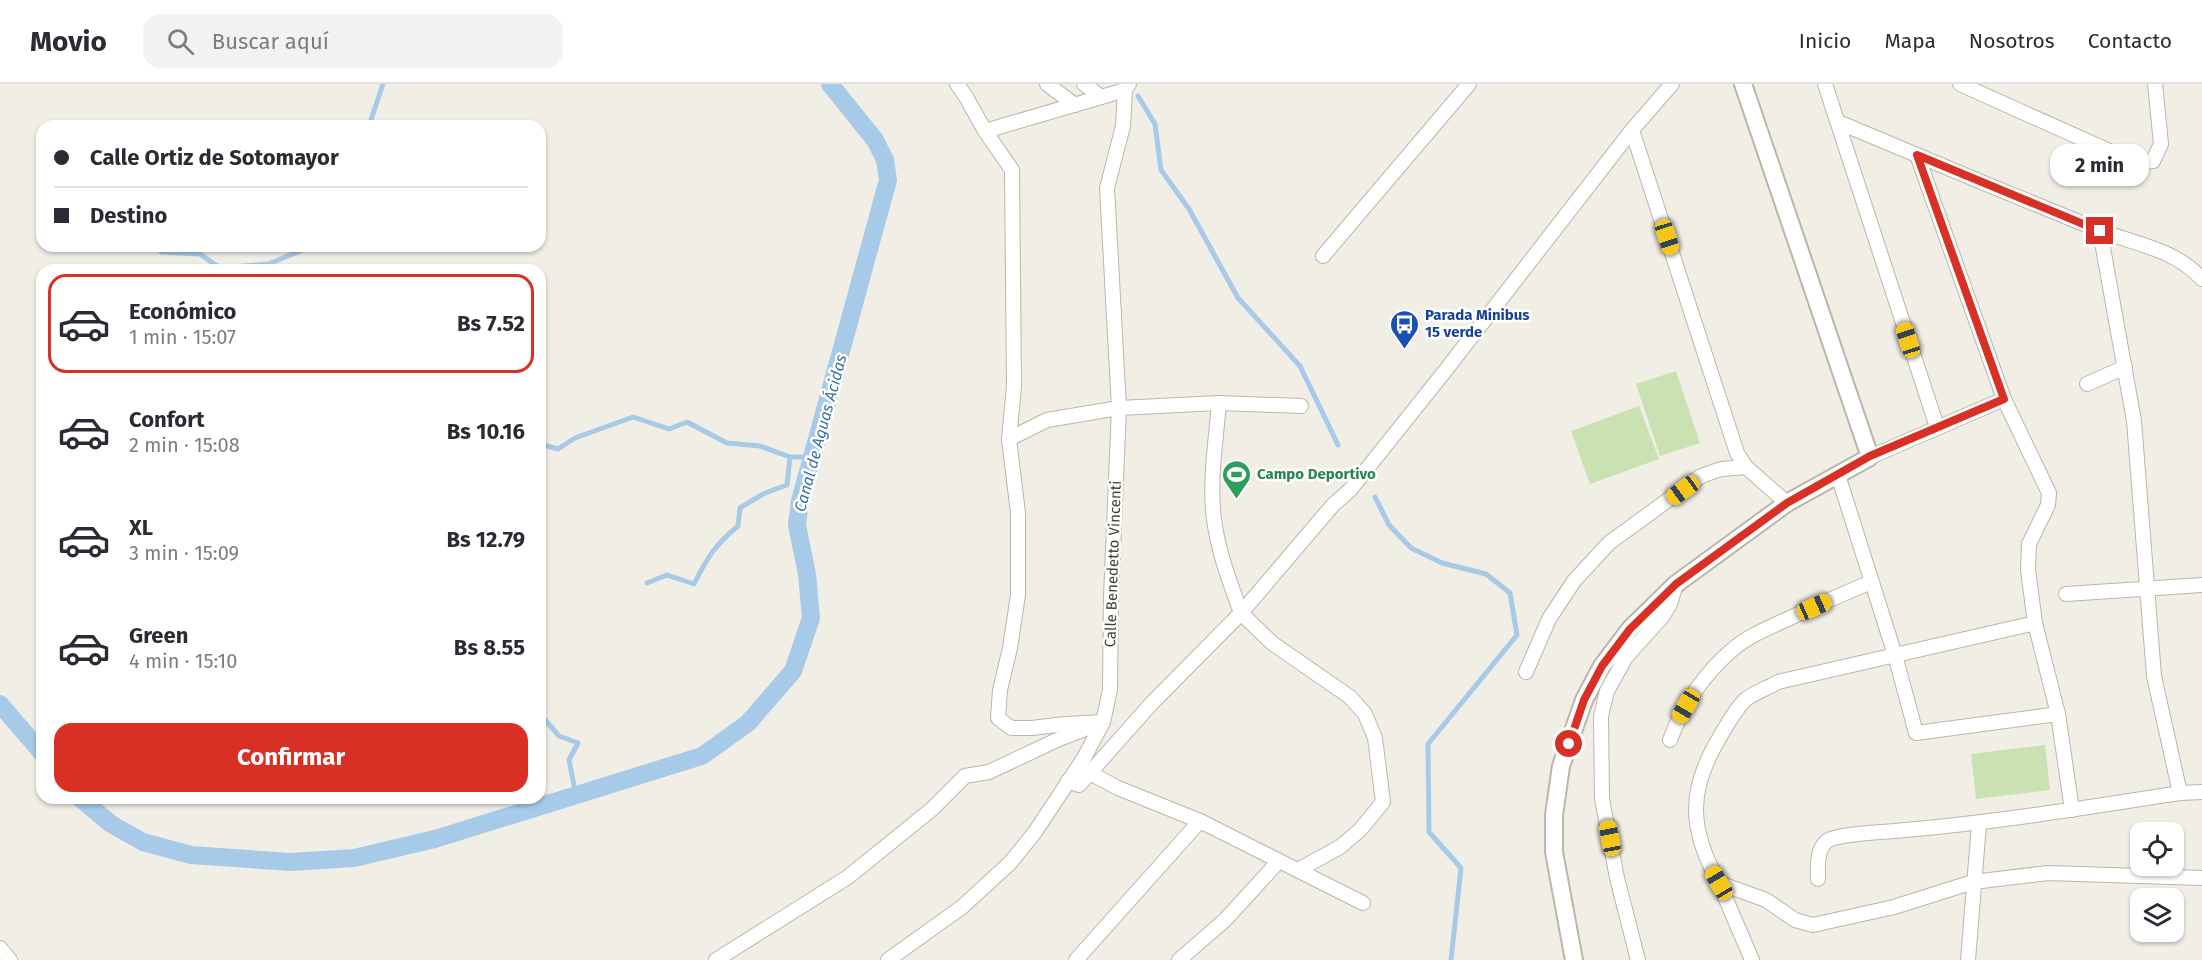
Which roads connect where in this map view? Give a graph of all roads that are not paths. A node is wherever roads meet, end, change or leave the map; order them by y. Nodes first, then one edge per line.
1 (957, 84) edge
2 (1047, 84) edge
3 (1084, 84) edge
4 (1469, 84) edge
5 (1672, 84) edge
6 (1743, 84) edge
7 (1825, 84) edge
8 (1960, 84) edge
9 (2155, 84) edge
10 (1127, 87) edge
11 (1101, 97) junction
12 (1075, 105) junction
13 (1838, 122) junction
14 (1632, 129) junction
15 (985, 131) junction
16 (1917, 155) junction
17 (2100, 231) junction
18 (1323, 256) dead end
19 (2202, 279) edge
20 (2125, 367) junction
21 (2087, 384) dead end
22 (2004, 399) junction
23 (1219, 403) junction
24 (1301, 406) dead end
25 (1119, 408) junction
26 (1937, 427) junction
27 (1009, 440) junction
28 (1870, 456) junction
29 (1746, 467) junction
30 (1838, 475) junction
31 (1787, 503) junction
32 (1872, 582) junction
33 (1676, 584) junction
34 (2202, 585) edge
35 (2148, 589) junction
36 (2066, 594) dead end
37 (1241, 613) junction
38 (2035, 623) junction
39 (1895, 655) junction
40 (1526, 672) dead end
41 (2058, 714) junction
42 (1103, 722) junction
43 (1670, 740) dead end
44 (1090, 773) junction
45 (1068, 781) junction
46 (2202, 792) edge
47 (2180, 793) junction
48 (2072, 810) junction
49 (1200, 821) junction
50 (1978, 824) junction
51 (1278, 862) junction
52 (1298, 870) junction
53 (2202, 878) edge
54 (1818, 879) dead end
55 (1973, 882) junction
56 (1719, 883) junction
57 (1363, 903) dead end
58 (0, 948) edge
59 (10, 960) edge
60 (716, 960) edge
61 (888, 960) edge
62 (1076, 960) edge
63 (1179, 960) edge
64 (1574, 960) edge
65 (1638, 960) edge
66 (1752, 960) edge
67 (1968, 960) edge

1 - 15 street
2 - 12 street
3 - 11 street
4 - 18 street
5 - 14 street
6 - 28 street
7 - 13 street
8 - 9 street
10 - 11 street
10 - 25 street, Calle Benedetto Vincenti
11 - 12 street
12 - 15 street
13 - 16 street
13 - 26 street
14 - 29 street
14 - 37 street
15 - 27 street
16 - 17 street
16 - 22 street
17 - 19 street
17 - 20 street
20 - 21 street
20 - 35 street
22 - 26 street
22 - 38 street
23 - 24 street
23 - 25 street
23 - 37 street
25 - 27 street
25 - 42 street, Calle Benedetto Vincenti
26 - 28 street
27 - 42 street
28 - 30 street
29 - 31 street
29 - 40 street
30 - 31 street
30 - 32 street
31 - 33 street
32 - 39 street
32 - 43 street
33 - 64 street
33 - 65 street
34 - 35 street
35 - 36 street
35 - 47 street
37 - 44 street
37 - 52 street
38 - 39 street
38 - 41 street
39 - 41 street
39 - 56 street
41 - 48 street
42 - 45 street, Calle Benedetto Vincenti
42 - 60 street
44 - 45 street
44 - 49 street
45 - 61 street, Calle Benedetto Vincenti
46 - 47 street
47 - 48 street
48 - 50 street
49 - 51 street
49 - 62 street
50 - 54 street
50 - 55 street
51 - 52 street
51 - 63 street
52 - 57 street
53 - 55 street
55 - 56 street
55 - 67 street
56 - 66 street
58 - 59 street

